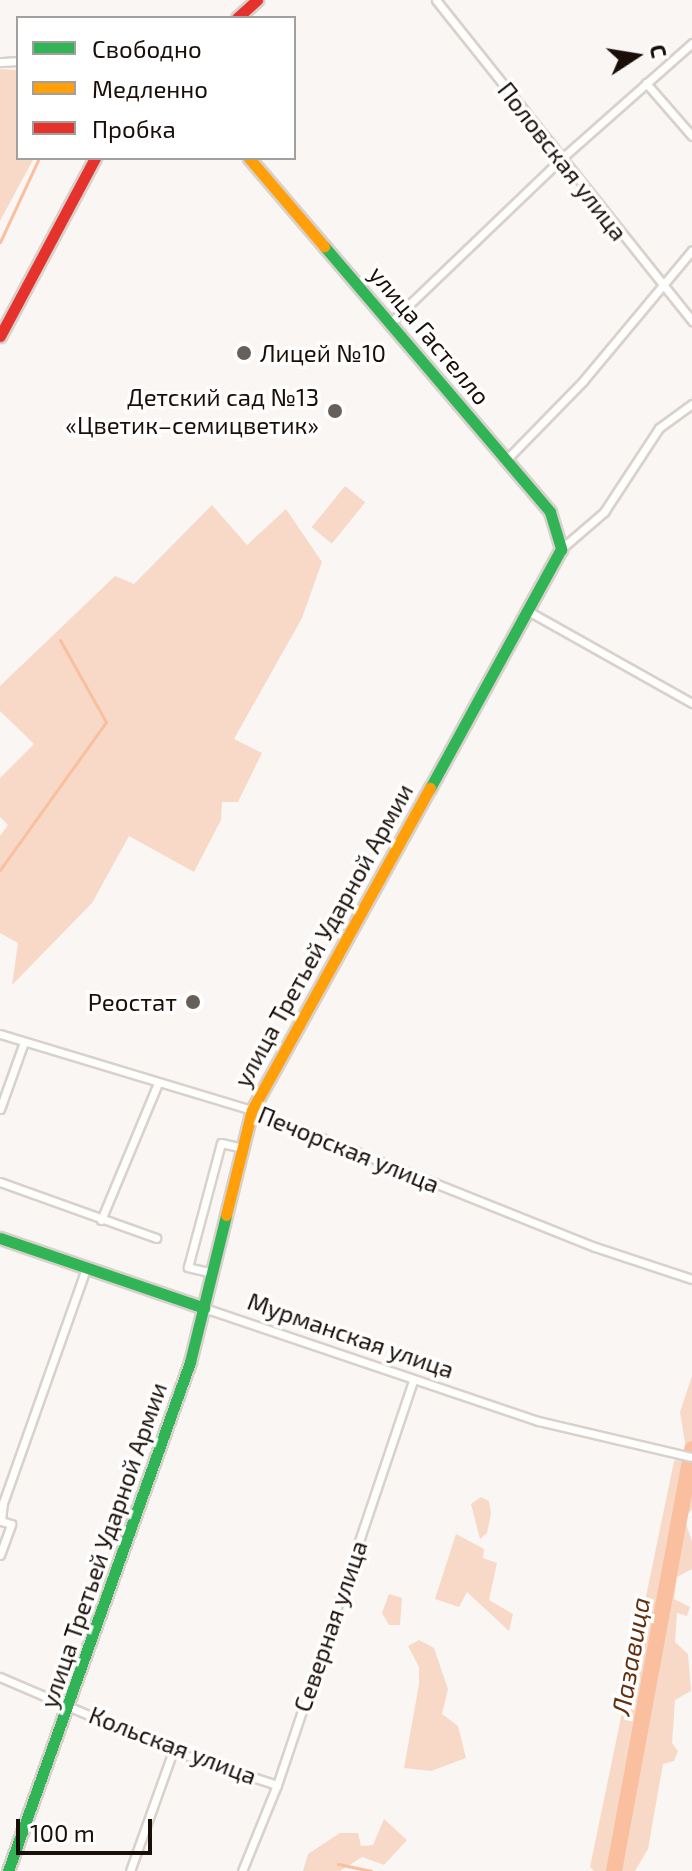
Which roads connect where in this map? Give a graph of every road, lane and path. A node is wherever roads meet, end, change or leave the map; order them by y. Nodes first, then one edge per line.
1 (257, 0) edge
2 (436, 0) edge
3 (239, 16) edge
4 (692, 43) edge
5 (646, 83) junction
6 (692, 136) edge
7 (561, 159) junction
8 (94, 160) edge
9 (251, 160) edge
10 (692, 250) edge
11 (661, 284) junction
12 (692, 321) edge
13 (391, 322) junction
14 (0, 336) edge
15 (692, 404) edge
16 (507, 459) junction
17 (561, 549) junction
18 (528, 611) junction
19 (692, 703) edge
20 (0, 1034) edge
21 (24, 1042) junction
22 (158, 1083) junction
23 (0, 1109) edge
24 (252, 1110) junction
25 (243, 1148) junction
26 (0, 1182) edge
27 (101, 1220) junction
28 (0, 1238) edge
29 (156, 1238) dead end
30 (86, 1268) junction
31 (213, 1273) junction
32 (692, 1279) edge
33 (204, 1308) junction
34 (413, 1380) junction
35 (688, 1456) edge
36 (1, 1521) edge
37 (0, 1555) edge
38 (0, 1677) edge
39 (71, 1704) junction
40 (173, 1751) junction
41 (277, 1785) junction
42 (8, 1871) edge
43 (130, 1871) edge
44 (242, 1871) edge

1 - 3 main road
2 - 7 street, Половская улица
4 - 5 street
5 - 6 street
5 - 7 street
7 - 11 street, Половская улица
7 - 13 street
8 - 14 main road
9 - 13 main road, улица Гастелло
10 - 11 street
11 - 12 street, Половская улица
11 - 16 street
13 - 16 main road, улица Гастелло
15 - 17 street, улица Третьей Ударной Армии
16 - 17 main road, улица Гастелло
17 - 18 main road, улица Третьей Ударной Армии
18 - 19 street
18 - 24 main road, улица Третьей Ударной Армии
20 - 21 street, Печорская улица
21 - 22 street, Печорская улица
21 - 23 street
22 - 24 street, Печорская улица
22 - 27 street
24 - 25 main road, улица Третьей Ударной Армии
24 - 32 street, Печорская улица
25 - 31 main road, улица Третьей Ударной Армии
25 - 31 street
26 - 27 street
27 - 29 street
28 - 30 main road, Мурманская улица
30 - 33 main road, Мурманская улица
30 - 36 street
31 - 33 main road, улица Третьей Ударной Армии
33 - 34 street, Мурманская улица
33 - 39 main road, улица Третьей Ударной Армии
34 - 35 street, Мурманская улица
34 - 41 street, Северная улица
36 - 37 street
38 - 39 street, Кольская улица
39 - 40 street, Кольская улица
39 - 42 main road, улица Третьей Ударной Армии
40 - 41 street, Кольская улица
40 - 43 street
41 - 44 street, Северная улица

